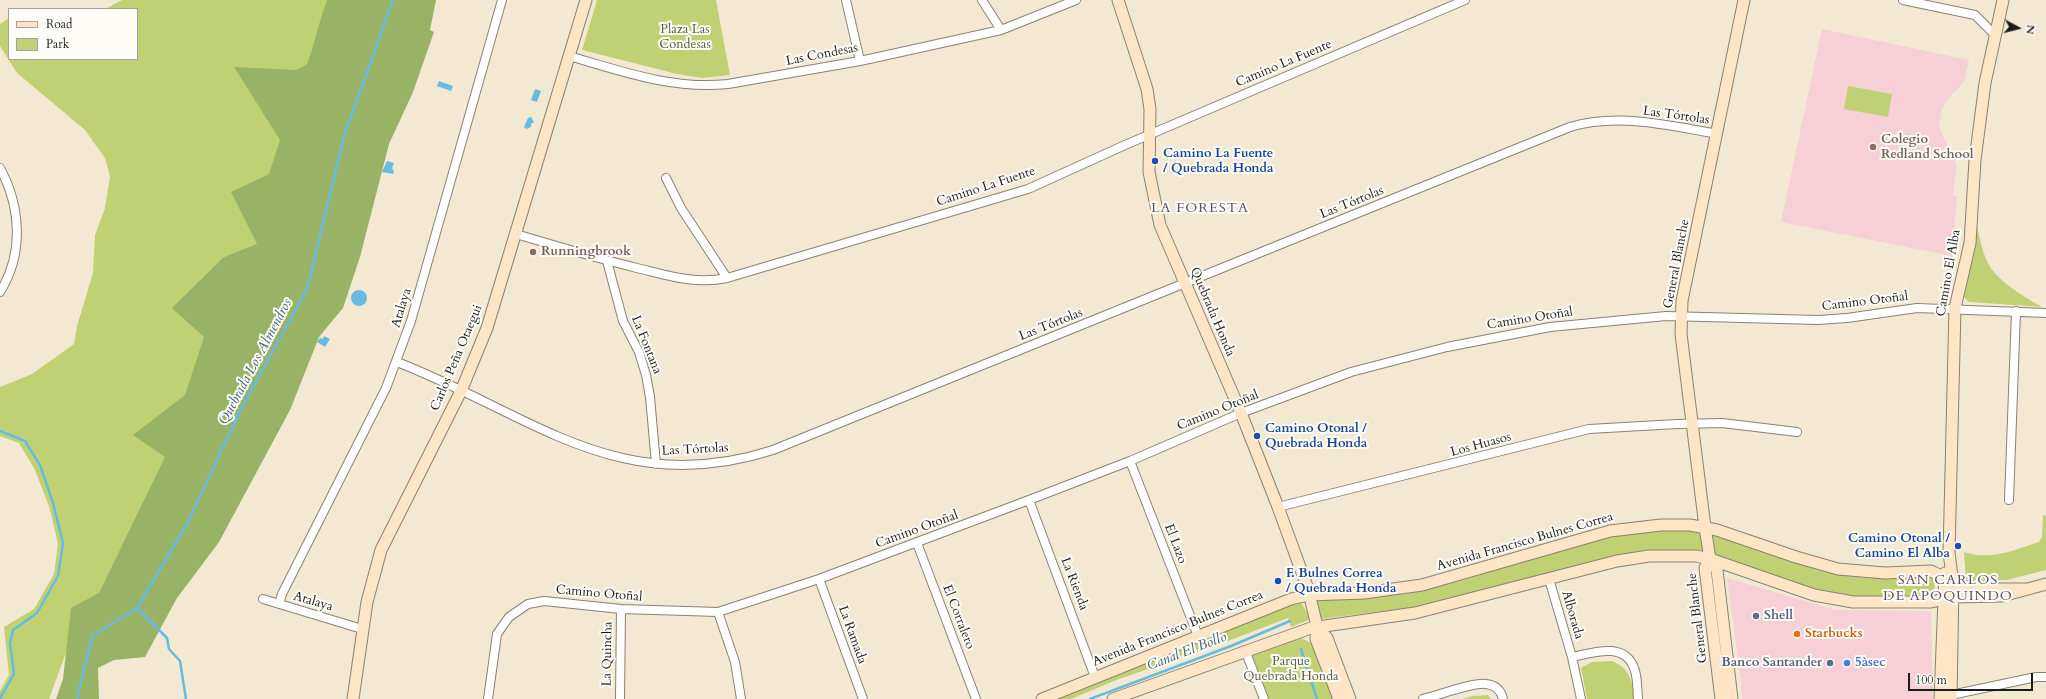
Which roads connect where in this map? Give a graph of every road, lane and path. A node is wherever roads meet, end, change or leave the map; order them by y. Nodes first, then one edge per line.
1 (502, 0) edge
2 (586, 0) edge
3 (846, 0) edge
4 (982, 0) edge
5 (1076, 0) edge
6 (1118, 0) edge
7 (1465, 0) edge
8 (1744, 0) edge
9 (1903, 0) edge
10 (2003, 0) edge
11 (1001, 30) junction
12 (1995, 35) junction
13 (569, 56) junction
14 (860, 61) junction
15 (1717, 134) junction
16 (1148, 136) junction
17 (0, 168) edge
18 (666, 178) dead end
19 (516, 234) junction
20 (607, 261) junction
21 (727, 278) junction
22 (1184, 284) junction
23 (0, 292) edge
24 (1955, 308) junction
25 (2016, 311) junction
26 (2046, 314) edge
27 (1681, 315) junction
28 (398, 362) junction
29 (461, 391) junction
30 (1241, 413) junction
31 (1692, 423) junction
32 (1797, 432) dead end
33 (1130, 461) junction
34 (656, 464) junction
35 (1029, 500) junction
36 (2009, 500) dead end
37 (1278, 507) junction
38 (1705, 527) junction
39 (917, 543) junction
40 (1710, 559) junction
41 (819, 579) junction
42 (1549, 579) junction
43 (1948, 581) junction
44 (2046, 584) edge
45 (2026, 588) junction
46 (1309, 595) junction
47 (263, 599) dead end
48 (1948, 599) junction
49 (280, 604) junction
50 (621, 609) junction
51 (718, 612) junction
52 (1317, 626) junction
53 (1713, 627) junction
54 (362, 628) junction
55 (1198, 636) junction
56 (1245, 650) junction
57 (1572, 657) junction
58 (1728, 662) junction
59 (1940, 664) junction
60 (1719, 674) junction
61 (1096, 677) junction
62 (2046, 677) edge
63 (1951, 693) edge
64 (1440, 697) edge
65 (1119, 698) edge
66 (353, 699) edge
67 (488, 699) edge
68 (620, 699) edge
69 (741, 699) edge
70 (863, 699) edge
71 (976, 699) edge
72 (1042, 699) edge
73 (1264, 699) edge
74 (1339, 699) edge
75 (1350, 699) edge
76 (1423, 699) edge
77 (1503, 699) edge
78 (1581, 699) edge
79 (1638, 699) edge
80 (1721, 699) edge
81 (1727, 699) edge
82 (1732, 699) edge
83 (1940, 699) edge

1 - 28 street, Atalaya
2 - 13 street, Carlos Peña Otaegui
3 - 14 street
4 - 11 street
5 - 11 street, Las Condesas
6 - 16 street, Quebrada Honda
7 - 16 street, Camino La Fuente
8 - 15 street, General Blanche
9 - 12 street
10 - 12 street, Camino El Alba
11 - 14 street, Las Condesas
12 - 24 street, Camino El Alba
13 - 14 street, Las Condesas
13 - 19 street, Carlos Peña Otaegui
15 - 22 street, Las Tórtolas
15 - 27 street, General Blanche
16 - 21 street, Camino La Fuente
16 - 22 street, Quebrada Honda
17 - 23 street
18 - 21 street
19 - 20 street, Camino La Fuente
19 - 29 street, Carlos Peña Otaegui
20 - 21 street, Camino La Fuente
20 - 34 street, La Fontana
22 - 30 street, Quebrada Honda
22 - 34 street, Las Tórtolas
24 - 25 street, Camino Otoñal
24 - 27 street, Camino Otoñal
24 - 43 street, Camino El Alba
25 - 26 street, Camino Otoñal
25 - 36 street
27 - 30 street, Camino Otoñal
27 - 31 street, General Blanche
28 - 29 street, Las Tórtolas
28 - 49 street, Atalaya
29 - 34 street, Las Tórtolas
29 - 54 street, Carlos Peña Otaegui
30 - 33 street, Camino Otoñal
30 - 37 street, Quebrada Honda
31 - 32 street, Los Huasos
31 - 37 street, Los Huasos
31 - 38 street, General Blanche
33 - 35 street, Camino Otoñal
33 - 55 street, El Lazo
35 - 39 street, Camino Otoñal
35 - 61 street, La Rienda
37 - 46 street, Quebrada Honda
38 - 40 street, General Blanche
38 - 43 street, Avenida Francisco Bulnes Correa
38 - 46 street, Avenida Francisco Bulnes Correa
39 - 41 street, Camino Otoñal
39 - 71 street, El Corralero
40 - 42 street, Avenida Francisco Bulnes Correa
40 - 48 street, Avenida Francisco Bulnes Correa
40 - 53 street, General Blanche
40 - 58 street, General Blanche
41 - 51 street, Camino Otoñal
41 - 70 street, La Ramada
42 - 52 street, Avenida Francisco Bulnes Correa
42 - 57 street, Alborada
43 - 45 street, Avenida Francisco Bulnes Correa
43 - 48 street, Camino El Alba
44 - 45 street, Avenida Francisco Bulnes Correa
45 - 48 street, Avenida Francisco Bulnes Correa
46 - 52 street, Quebrada Honda
46 - 55 street, Avenida Francisco Bulnes Correa
47 - 49 street, Atalaya
48 - 59 street, Camino El Alba
48 - 63 street, Camino El Alba
49 - 54 street, Atalaya
50 - 51 street, Camino Otoñal
50 - 67 street, Camino Otoñal
50 - 68 street, La Quincha
51 - 69 street
52 - 56 street, Avenida Francisco Bulnes Correa
52 - 74 street
52 - 75 street
53 - 58 street
53 - 60 street, General Blanche
54 - 66 street, Carlos Peña Otaegui
55 - 61 street, Avenida Francisco Bulnes Correa
56 - 65 street, Avenida Francisco Bulnes Correa
56 - 73 street
57 - 78 street, Alborada
57 - 79 street, Alborada
58 - 82 street, General Blanche
59 - 63 street
59 - 83 street, Camino El Alba
60 - 80 street, General Blanche
60 - 81 street
61 - 72 street, Avenida Francisco Bulnes Correa
62 - 63 street
64 - 76 street
64 - 77 street

